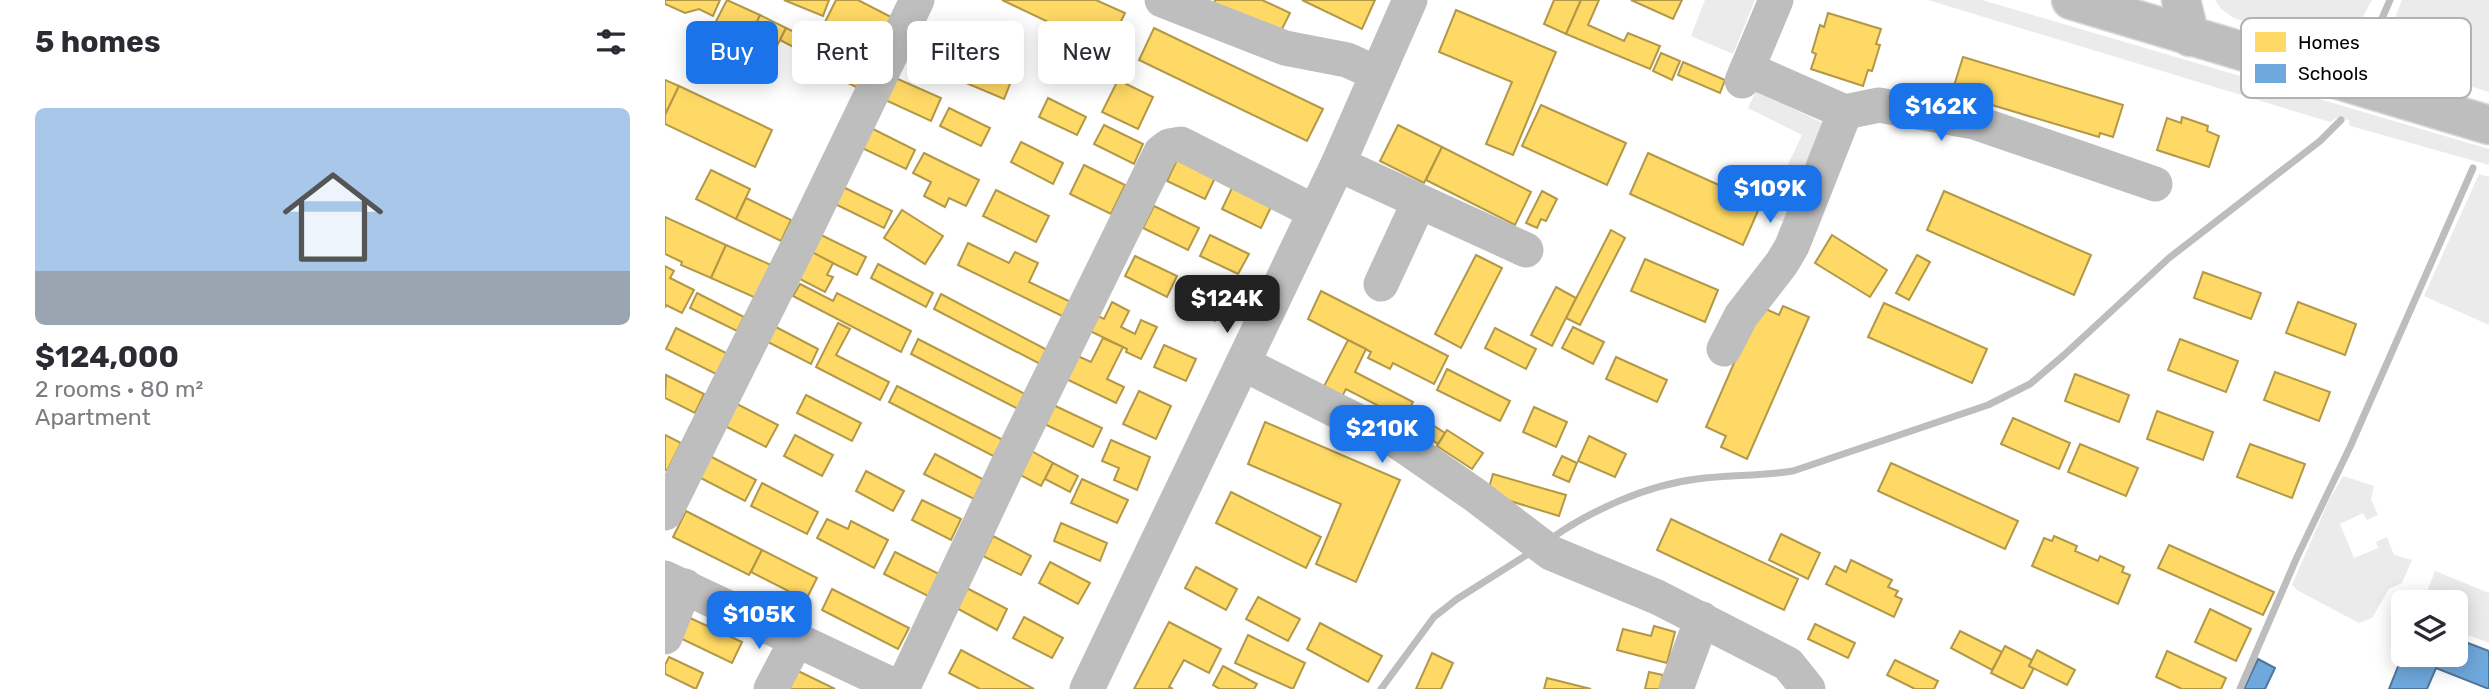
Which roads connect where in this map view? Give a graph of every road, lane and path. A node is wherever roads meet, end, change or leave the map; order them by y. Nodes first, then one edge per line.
1 (1162, 0) edge
2 (1410, 0) edge
3 (1776, 0) edge
4 (2071, 0) edge
5 (2181, 0) edge
6 (914, 1) edge
7 (2190, 37) junction
8 (2241, 52) edge
9 (1376, 74) junction
10 (2397, 98) edge
11 (1845, 112) junction
12 (2489, 125) edge
13 (1338, 164) junction
14 (2155, 184) dead end
15 (1419, 202) junction
16 (1315, 212) junction
17 (1526, 250) dead end
18 (1381, 284) dead end
19 (1724, 349) dead end
20 (1244, 364) junction
21 (665, 513) edge
22 (675, 582) edge
23 (1702, 619) junction
24 (665, 637) edge
25 (797, 639) junction
26 (771, 689) edge
27 (901, 689) edge
28 (1087, 689) edge
29 (1676, 689) edge
30 (1808, 689) edge

1 - 9 street
2 - 9 street
3 - 11 street
4 - 7 main road
5 - 7 main road
6 - 21 street
7 - 8 main road
9 - 13 street
10 - 12 main road
11 - 14 street
11 - 19 street
13 - 15 street
13 - 16 street
15 - 17 street
15 - 18 street
16 - 20 street
16 - 27 street
20 - 23 street
20 - 28 street
22 - 24 street
22 - 25 street
23 - 29 street
23 - 30 street
25 - 26 street
25 - 27 street

